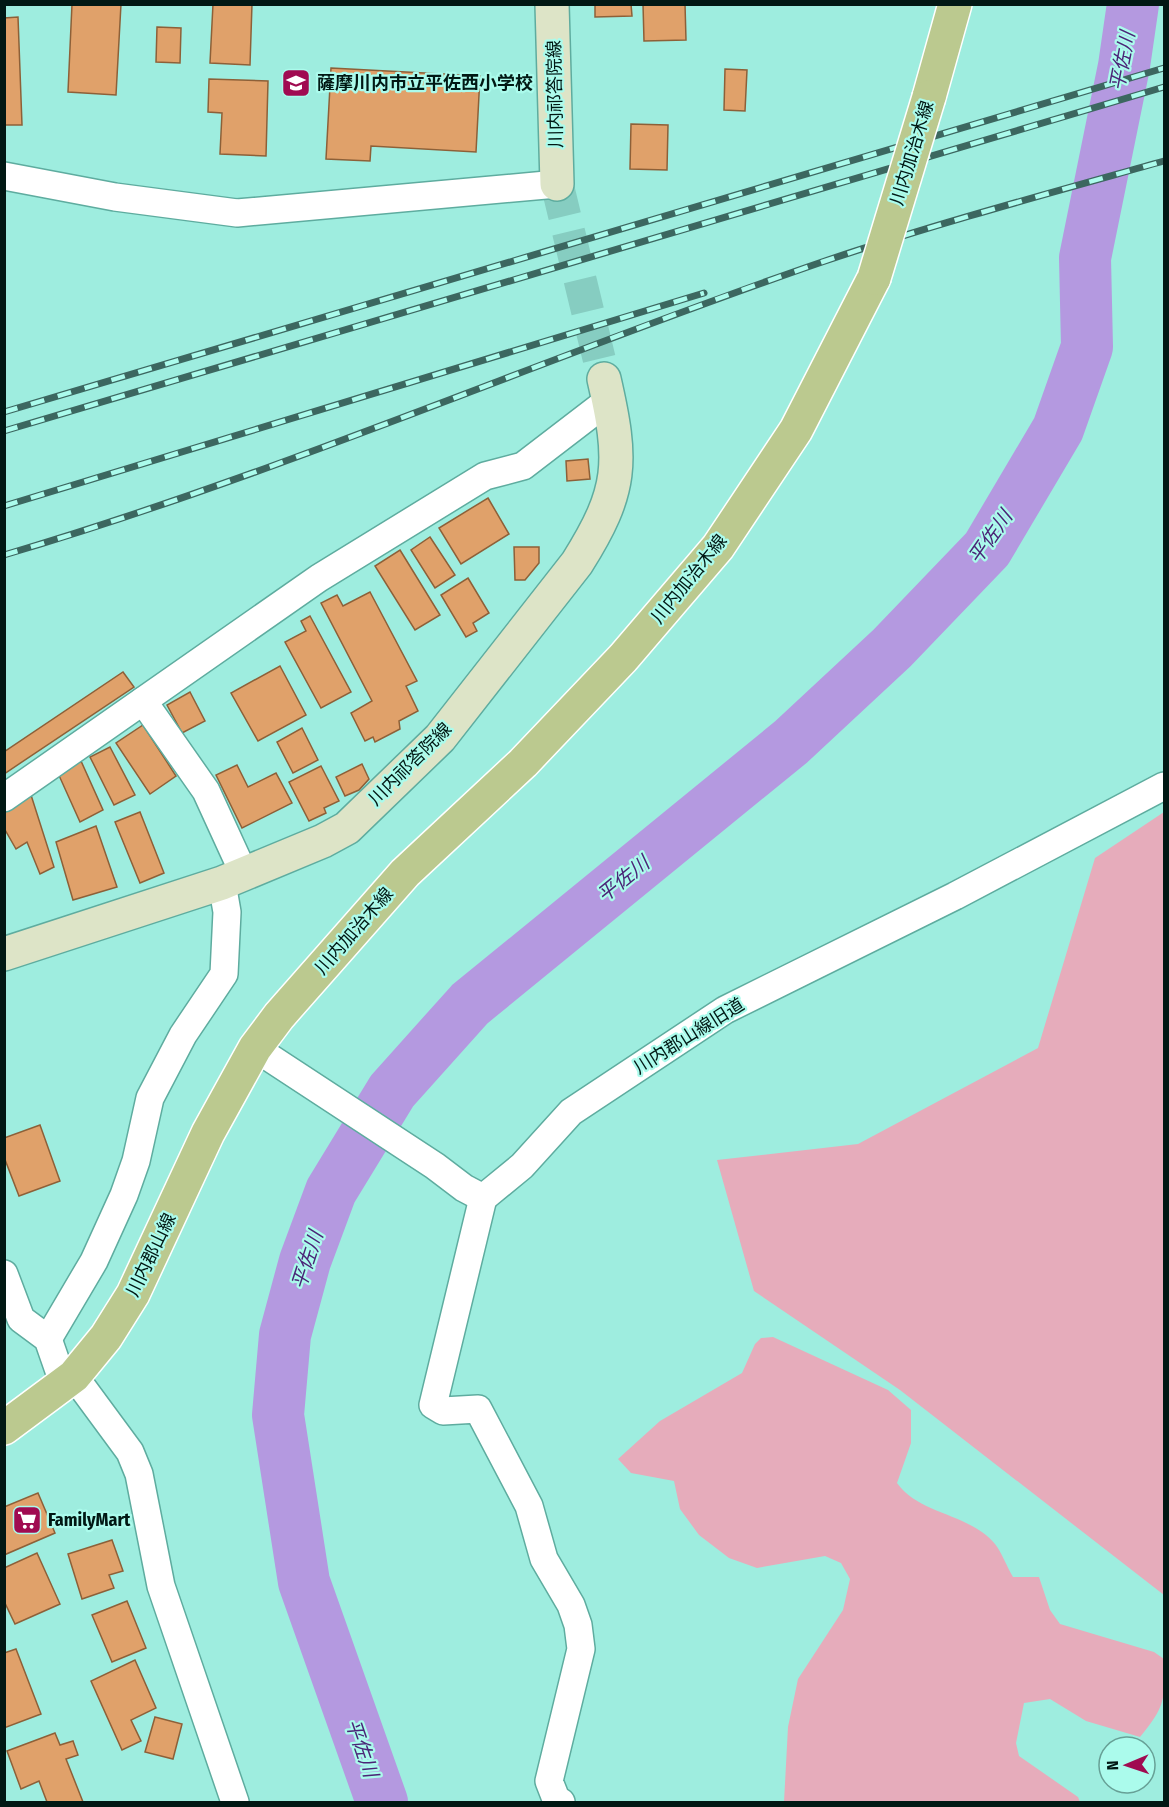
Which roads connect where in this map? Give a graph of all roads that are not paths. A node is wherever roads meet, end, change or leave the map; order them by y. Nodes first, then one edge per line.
1 (552, 4) edge
2 (955, 4) edge
3 (4, 176) edge
4 (557, 184) joint
5 (607, 390) joint
6 (143, 702) junction
7 (1164, 786) edge
8 (4, 798) edge
9 (233, 878) junction
10 (4, 954) edge
11 (255, 1048) junction
12 (483, 1198) junction
13 (4, 1274) edge
14 (48, 1339) junction
15 (69, 1381) junction
16 (4, 1428) edge
17 (230, 1799) edge
18 (561, 1803) edge

1 - 4 main road, 川内祁答院線
2 - 11 main road, 川内加治木線, bridge
3 - 4 street
5 - 6 street
5 - 9 main road, 川内祁答院線
6 - 8 street
6 - 9 street
7 - 12 street, 川内郡山線旧道
9 - 10 main road, 川内祁答院線
9 - 14 street
11 - 12 street
11 - 15 main road, 川内郡山線
12 - 18 street
13 - 14 street
14 - 15 street
15 - 16 main road, 川内郡山線
15 - 17 street

